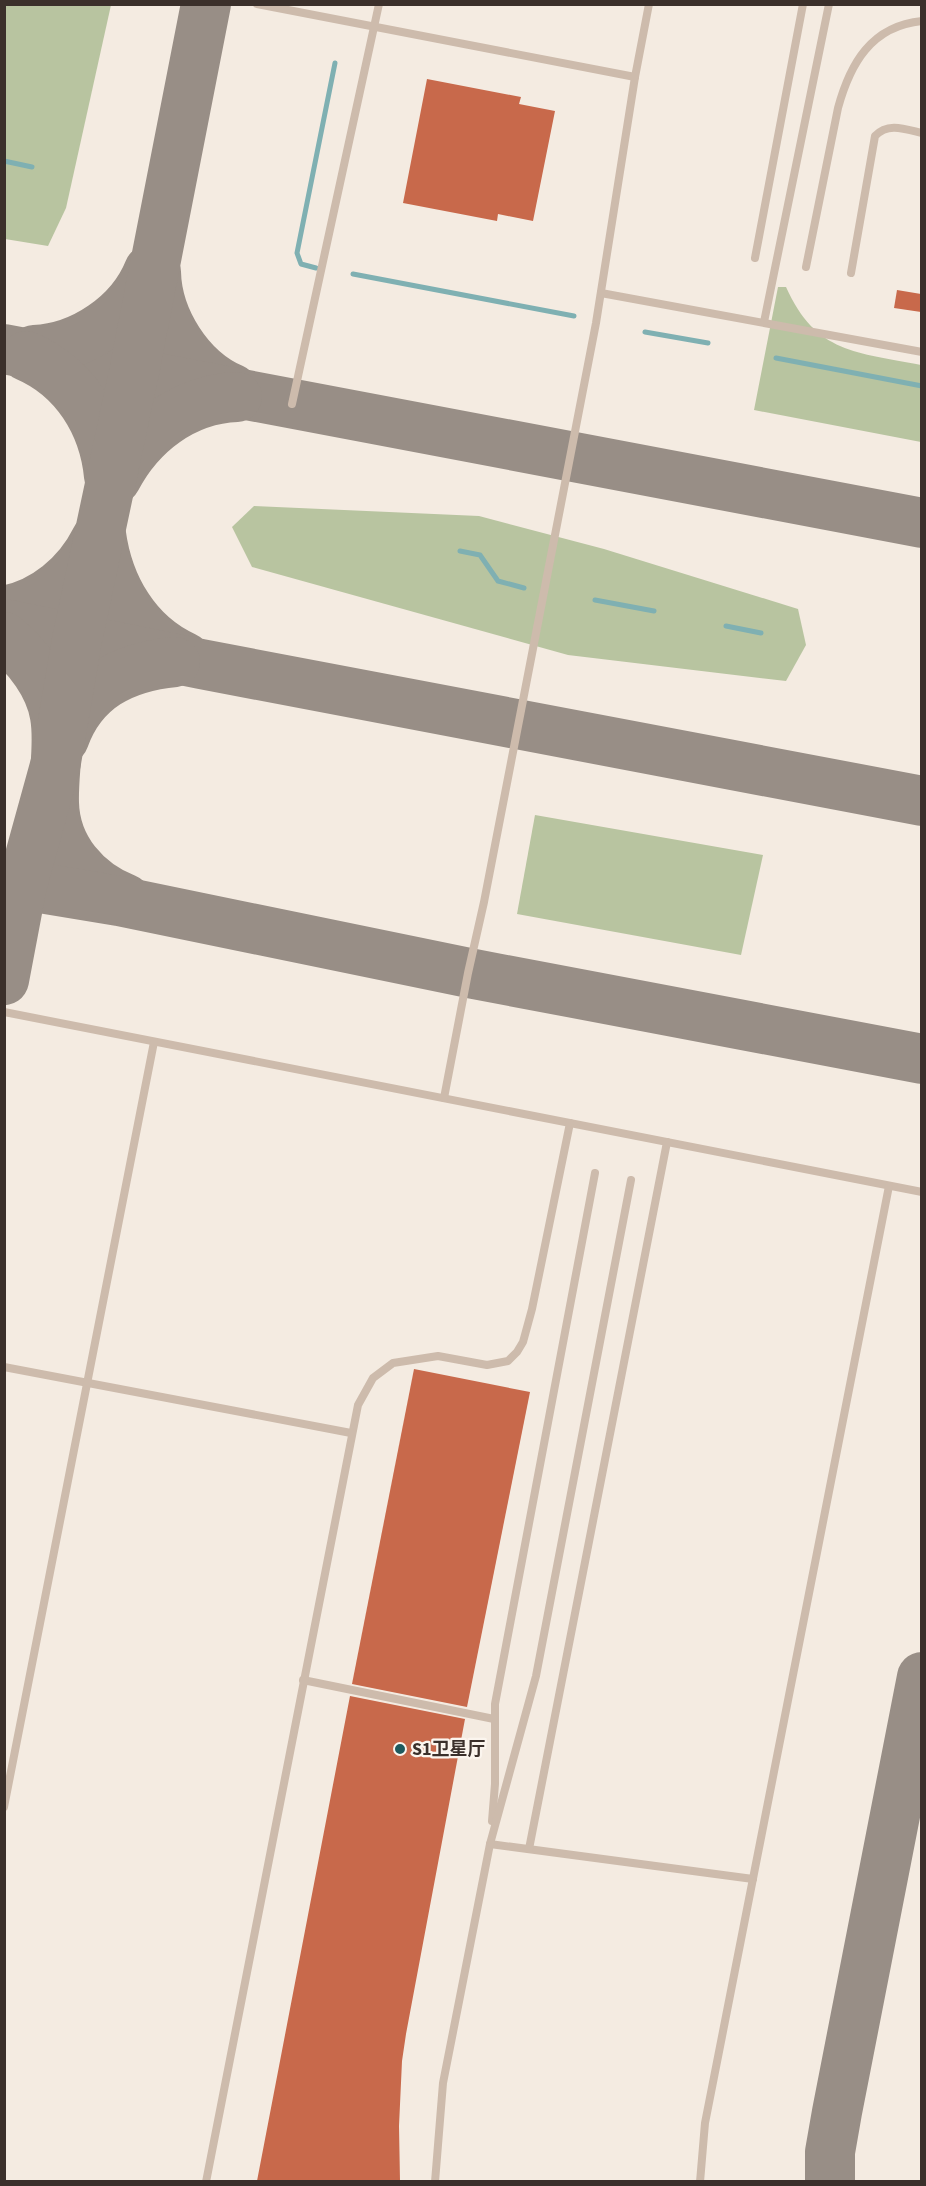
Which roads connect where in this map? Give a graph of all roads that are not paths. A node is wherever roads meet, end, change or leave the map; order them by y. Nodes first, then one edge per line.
1 (257, 4) edge
2 (379, 4) edge
3 (649, 4) edge
4 (803, 4) edge
5 (829, 4) edge
6 (921, 21) edge
7 (375, 28) junction
8 (635, 77) junction
9 (921, 133) edge
10 (755, 258) dead end
11 (806, 267) dead end
12 (851, 273) dead end
13 (601, 293) junction
14 (764, 322) junction
15 (921, 352) edge
16 (292, 404) dead end
17 (4, 1012) edge
18 (154, 1042) junction
19 (444, 1098) junction
20 (570, 1123) junction
21 (667, 1142) junction
22 (595, 1173) dead end
23 (631, 1180) dead end
24 (889, 1186) junction
25 (921, 1192) edge
26 (4, 1367) edge
27 (87, 1383) junction
28 (351, 1433) junction
29 (303, 1680) junction
30 (494, 1719) junction
31 (4, 1807) edge
32 (489, 1844) junction
33 (529, 1849) junction
34 (753, 1879) junction
35 (206, 2181) edge
36 (435, 2181) edge
37 (700, 2181) edge

1 - 7 lane
2 - 7 lane
3 - 8 lane
4 - 10 lane
5 - 14 lane
6 - 11 lane
7 - 8 lane
7 - 16 lane
8 - 13 lane
9 - 12 lane
13 - 14 lane
13 - 19 lane
14 - 15 lane
17 - 18 lane
18 - 19 lane
18 - 27 lane
19 - 20 lane
20 - 21 lane
20 - 28 lane
21 - 24 lane
21 - 33 lane
22 - 30 lane
23 - 32 lane
24 - 25 lane
24 - 34 lane
26 - 27 lane
27 - 28 lane
27 - 31 lane
28 - 29 lane
29 - 30 lane
29 - 35 lane
30 - 32 lane
32 - 33 lane
32 - 36 lane
33 - 34 lane
34 - 37 lane

